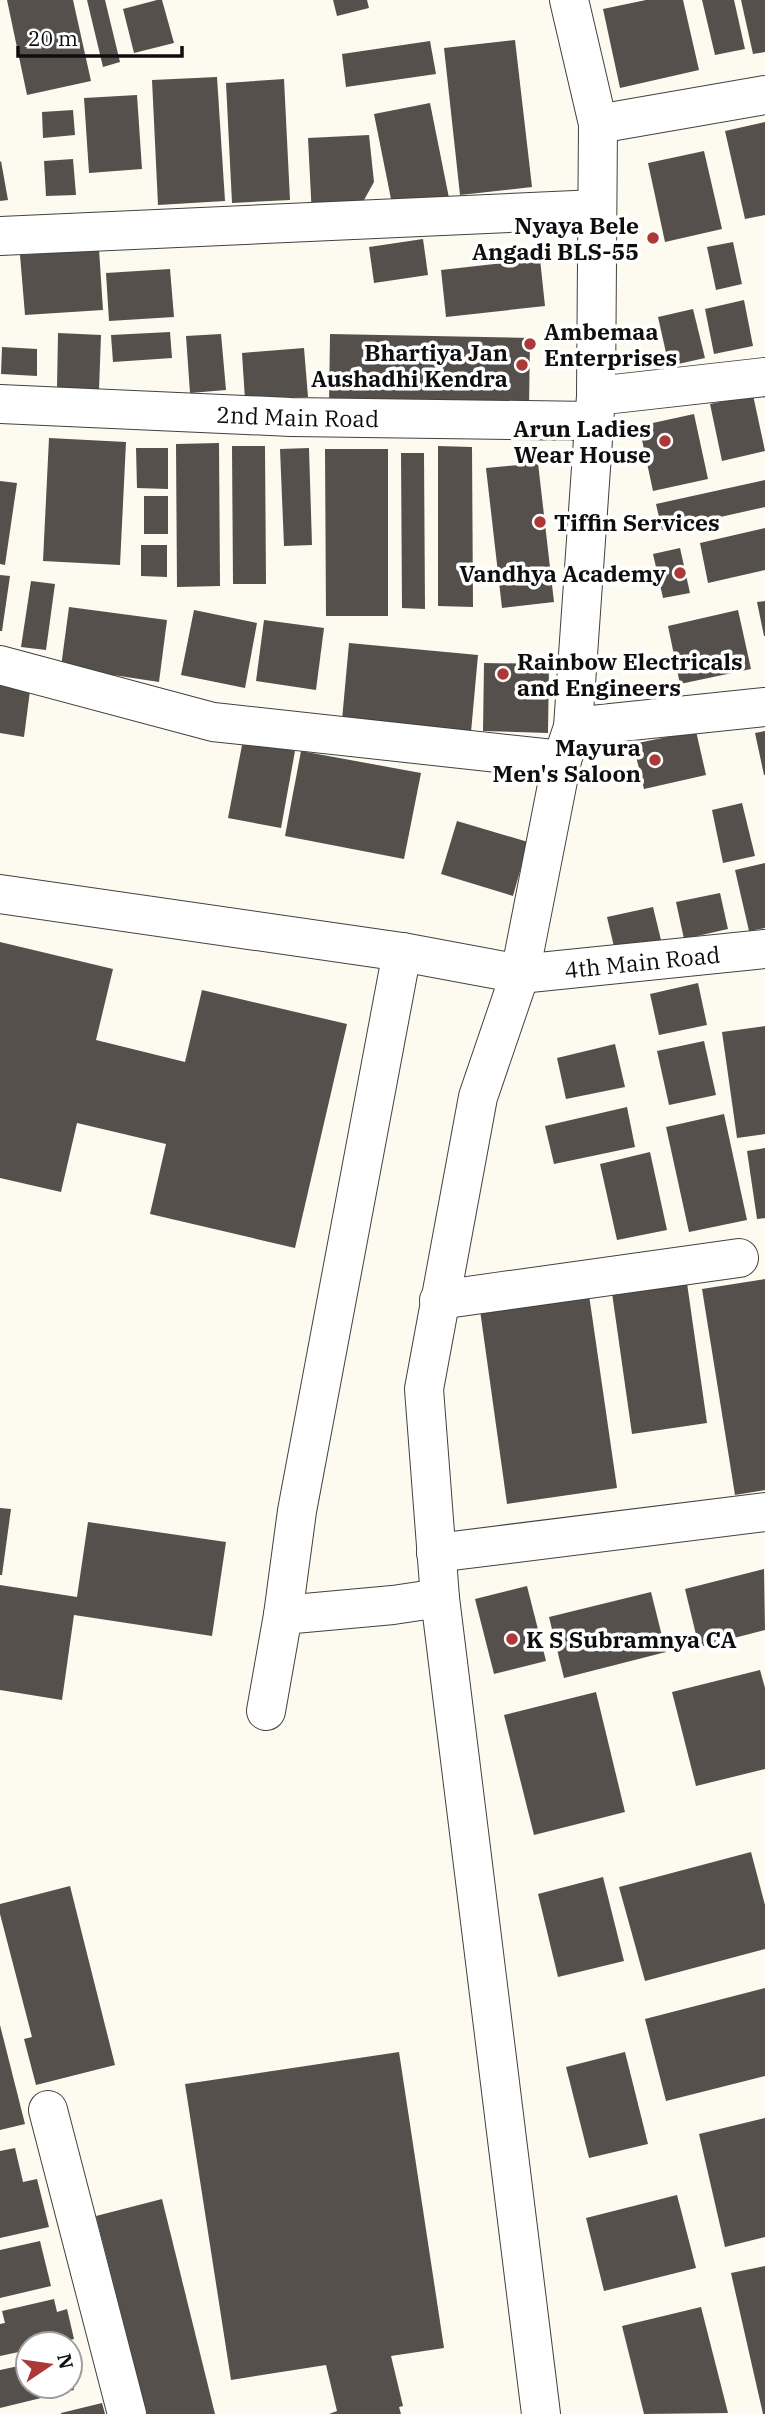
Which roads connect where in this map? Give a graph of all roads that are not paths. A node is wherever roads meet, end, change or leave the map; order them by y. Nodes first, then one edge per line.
1 (569, 0) edge
2 (765, 95) edge
3 (598, 124) junction
4 (597, 209) junction
5 (0, 236) edge
6 (765, 377) edge
7 (0, 404) edge
8 (595, 408) junction
9 (0, 666) edge
10 (765, 707) edge
11 (568, 744) junction
12 (0, 894) edge
13 (765, 949) edge
14 (402, 953) junction
15 (520, 974) junction
16 (739, 1258) dead end
17 (439, 1300) junction
18 (765, 1512) edge
19 (436, 1553) junction
20 (440, 1598) junction
21 (283, 1615) junction
22 (266, 1711) dead end
23 (48, 2110) dead end
24 (127, 2414) edge
25 (541, 2414) edge

1 - 3 street
2 - 3 street
3 - 4 street
4 - 5 street
4 - 8 street
6 - 8 street, 2nd Main Road
7 - 8 street, 2nd Main Road
8 - 11 street
9 - 11 street
10 - 11 street
11 - 15 street
12 - 14 street, 4th Main Road
13 - 15 street, 4th Main Road
14 - 15 street, 4th Main Road
14 - 21 street
15 - 17 street
16 - 17 street
17 - 19 street
18 - 19 street
19 - 20 street
20 - 21 street
20 - 25 street
21 - 22 street
23 - 24 street

